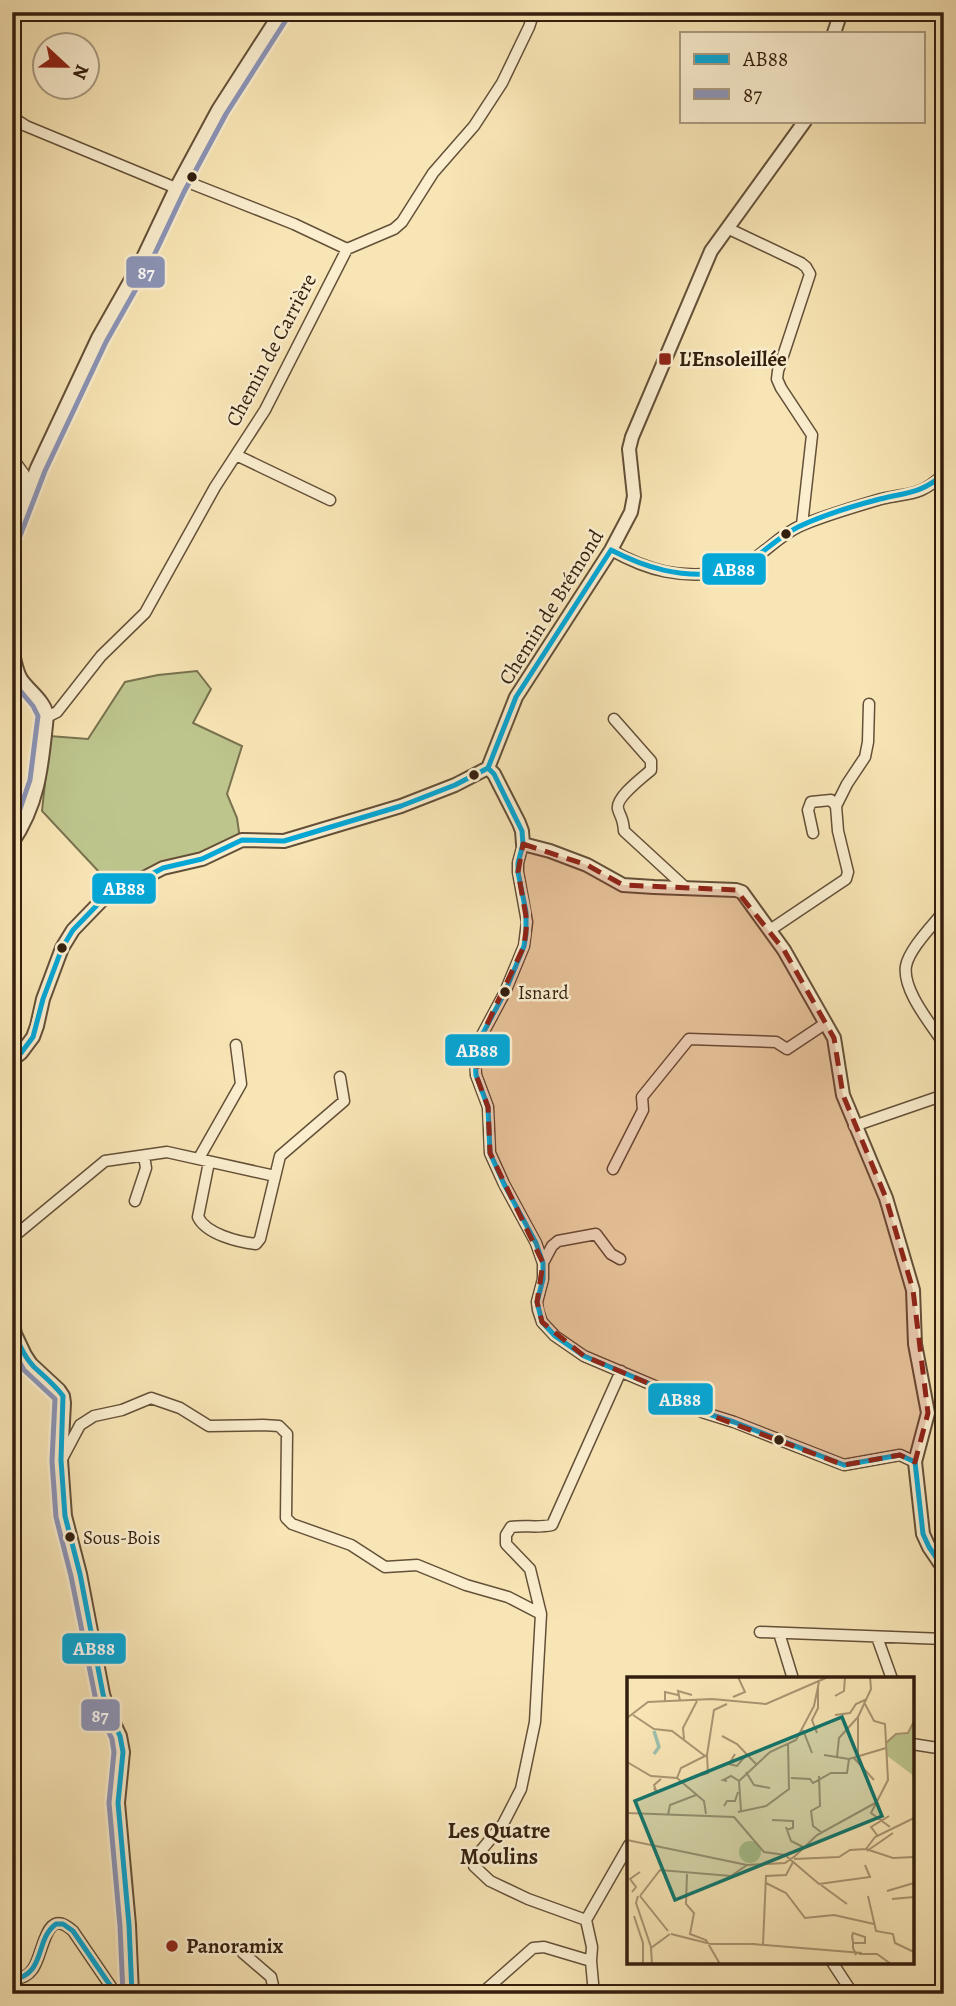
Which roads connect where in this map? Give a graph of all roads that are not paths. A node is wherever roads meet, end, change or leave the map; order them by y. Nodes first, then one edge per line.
1 (281, 12) edge
2 (534, 12) edge
3 (841, 12) edge
4 (834, 32) edge
5 (12, 117) edge
6 (804, 122) edge
7 (178, 184) junction
8 (727, 228) junction
9 (347, 249) junction
10 (236, 455) junction
11 (37, 468) junction
12 (944, 474) edge
13 (330, 500) dead end
14 (23, 502) junction
15 (802, 525) junction
16 (12, 533) edge
17 (611, 550) junction
18 (12, 646) edge
19 (13, 653) edge
20 (869, 704) dead end
21 (47, 715) junction
22 (614, 719) dead end
23 (488, 768) junction
24 (836, 806) junction
25 (813, 832) dead end
26 (12, 843) edge
27 (523, 844) junction
28 (687, 888) junction
29 (944, 911) edge
30 (770, 930) junction
31 (826, 1023) junction
32 (944, 1044) edge
33 (236, 1045) dead end
34 (12, 1060) edge
35 (340, 1077) dead end
36 (944, 1096) edge
37 (854, 1126) junction
38 (144, 1156) junction
39 (204, 1160) junction
40 (613, 1168) dead end
41 (275, 1176) junction
42 (135, 1202) dead end
43 (12, 1238) edge
44 (620, 1259) dead end
45 (543, 1263) junction
46 (12, 1318) edge
47 (621, 1371) junction
48 (61, 1460) junction
49 (915, 1462) junction
50 (944, 1569) edge
51 (541, 1614) junction
52 (760, 1632) dead end
53 (779, 1633) junction
54 (877, 1637) junction
55 (944, 1639) edge
56 (792, 1677) edge
57 (891, 1677) edge
58 (914, 1744) edge
59 (944, 1749) edge
60 (627, 1848) edge
61 (586, 1920) junction
62 (243, 1953) dead end
63 (591, 1961) junction
64 (833, 1964) edge
65 (12, 1980) edge
66 (116, 1994) edge
67 (132, 1994) edge
68 (275, 1994) edge
69 (481, 1994) edge
70 (594, 1994) edge
71 (853, 1994) edge

1 - 7 street
2 - 9 street
3 - 4 street
5 - 7 street
6 - 8 street, Chemin de Brémond
7 - 9 street
7 - 11 street
8 - 15 street
8 - 17 street, Chemin de Brémond
9 - 10 street, Chemin de Carrière
10 - 13 street
10 - 21 street, Chemin de Carrière
11 - 14 street
11 - 14 street
12 - 15 street
14 - 16 street
15 - 17 street
17 - 23 street, Chemin de Brémond
18 - 19 street
19 - 21 street
20 - 24 street
21 - 26 street
22 - 28 street
23 - 27 street
23 - 34 street
24 - 25 street
24 - 30 street
27 - 28 street
27 - 45 street
28 - 30 street
29 - 32 street
30 - 31 street
31 - 37 street
31 - 40 street
33 - 39 street
35 - 41 street
36 - 37 street
37 - 49 street
38 - 39 street
38 - 42 street
38 - 43 street
39 - 41 street
39 - 41 street
44 - 45 street
45 - 47 street
46 - 48 street
47 - 49 street
47 - 51 street
48 - 51 street
48 - 67 street
49 - 50 street
51 - 61 street
52 - 53 street
53 - 54 street
53 - 56 street
54 - 55 street
54 - 57 street
58 - 59 street
60 - 61 street
61 - 63 street
62 - 68 street
63 - 69 street
63 - 70 street
64 - 71 street
65 - 66 street

